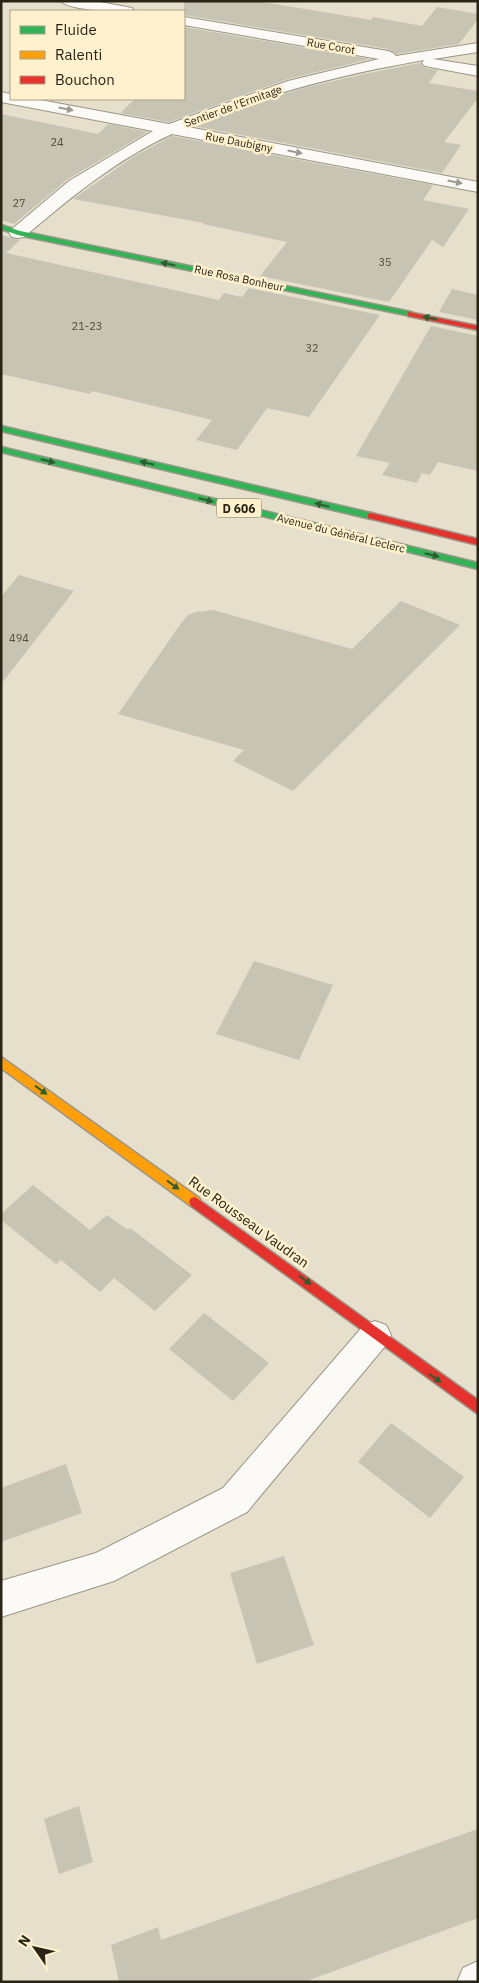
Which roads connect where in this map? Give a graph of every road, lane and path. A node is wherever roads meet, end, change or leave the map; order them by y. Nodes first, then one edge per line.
1 (68, 1) edge
2 (121, 10) edge
3 (185, 21) edge
4 (478, 47) edge
5 (409, 60) junction
6 (478, 71) edge
7 (17, 100) edge
8 (171, 129) junction
9 (478, 187) edge
10 (1, 227) edge
11 (18, 233) junction
12 (478, 328) edge
13 (1, 428) edge
14 (1, 449) edge
15 (478, 542) edge
16 (478, 566) edge
17 (1, 1062) edge
18 (374, 1335) junction
19 (478, 1408) edge
20 (1, 1598) edge

1 - 2 street
3 - 5 street, Rue Corot
4 - 5 street, Sentier de l'Ermitage
5 - 6 street, Rue Corot
5 - 8 street, Sentier de l'Ermitage
7 -> 8 street, Rue Daubigny
8 -> 9 street, Rue Daubigny
8 - 11 street, Sentier de l'Ermitage
10 - 11 street, Rue Rosa Bonheur
12 -> 11 street, Rue Rosa Bonheur
15 -> 13 street, Avenue du Général Leclerc / D 606
14 -> 16 street, Avenue du Général Leclerc / D 606
17 -> 18 street, Rue Rousseau Vaudran
18 -> 19 street, Rue Rousseau Vaudran
18 - 20 street

